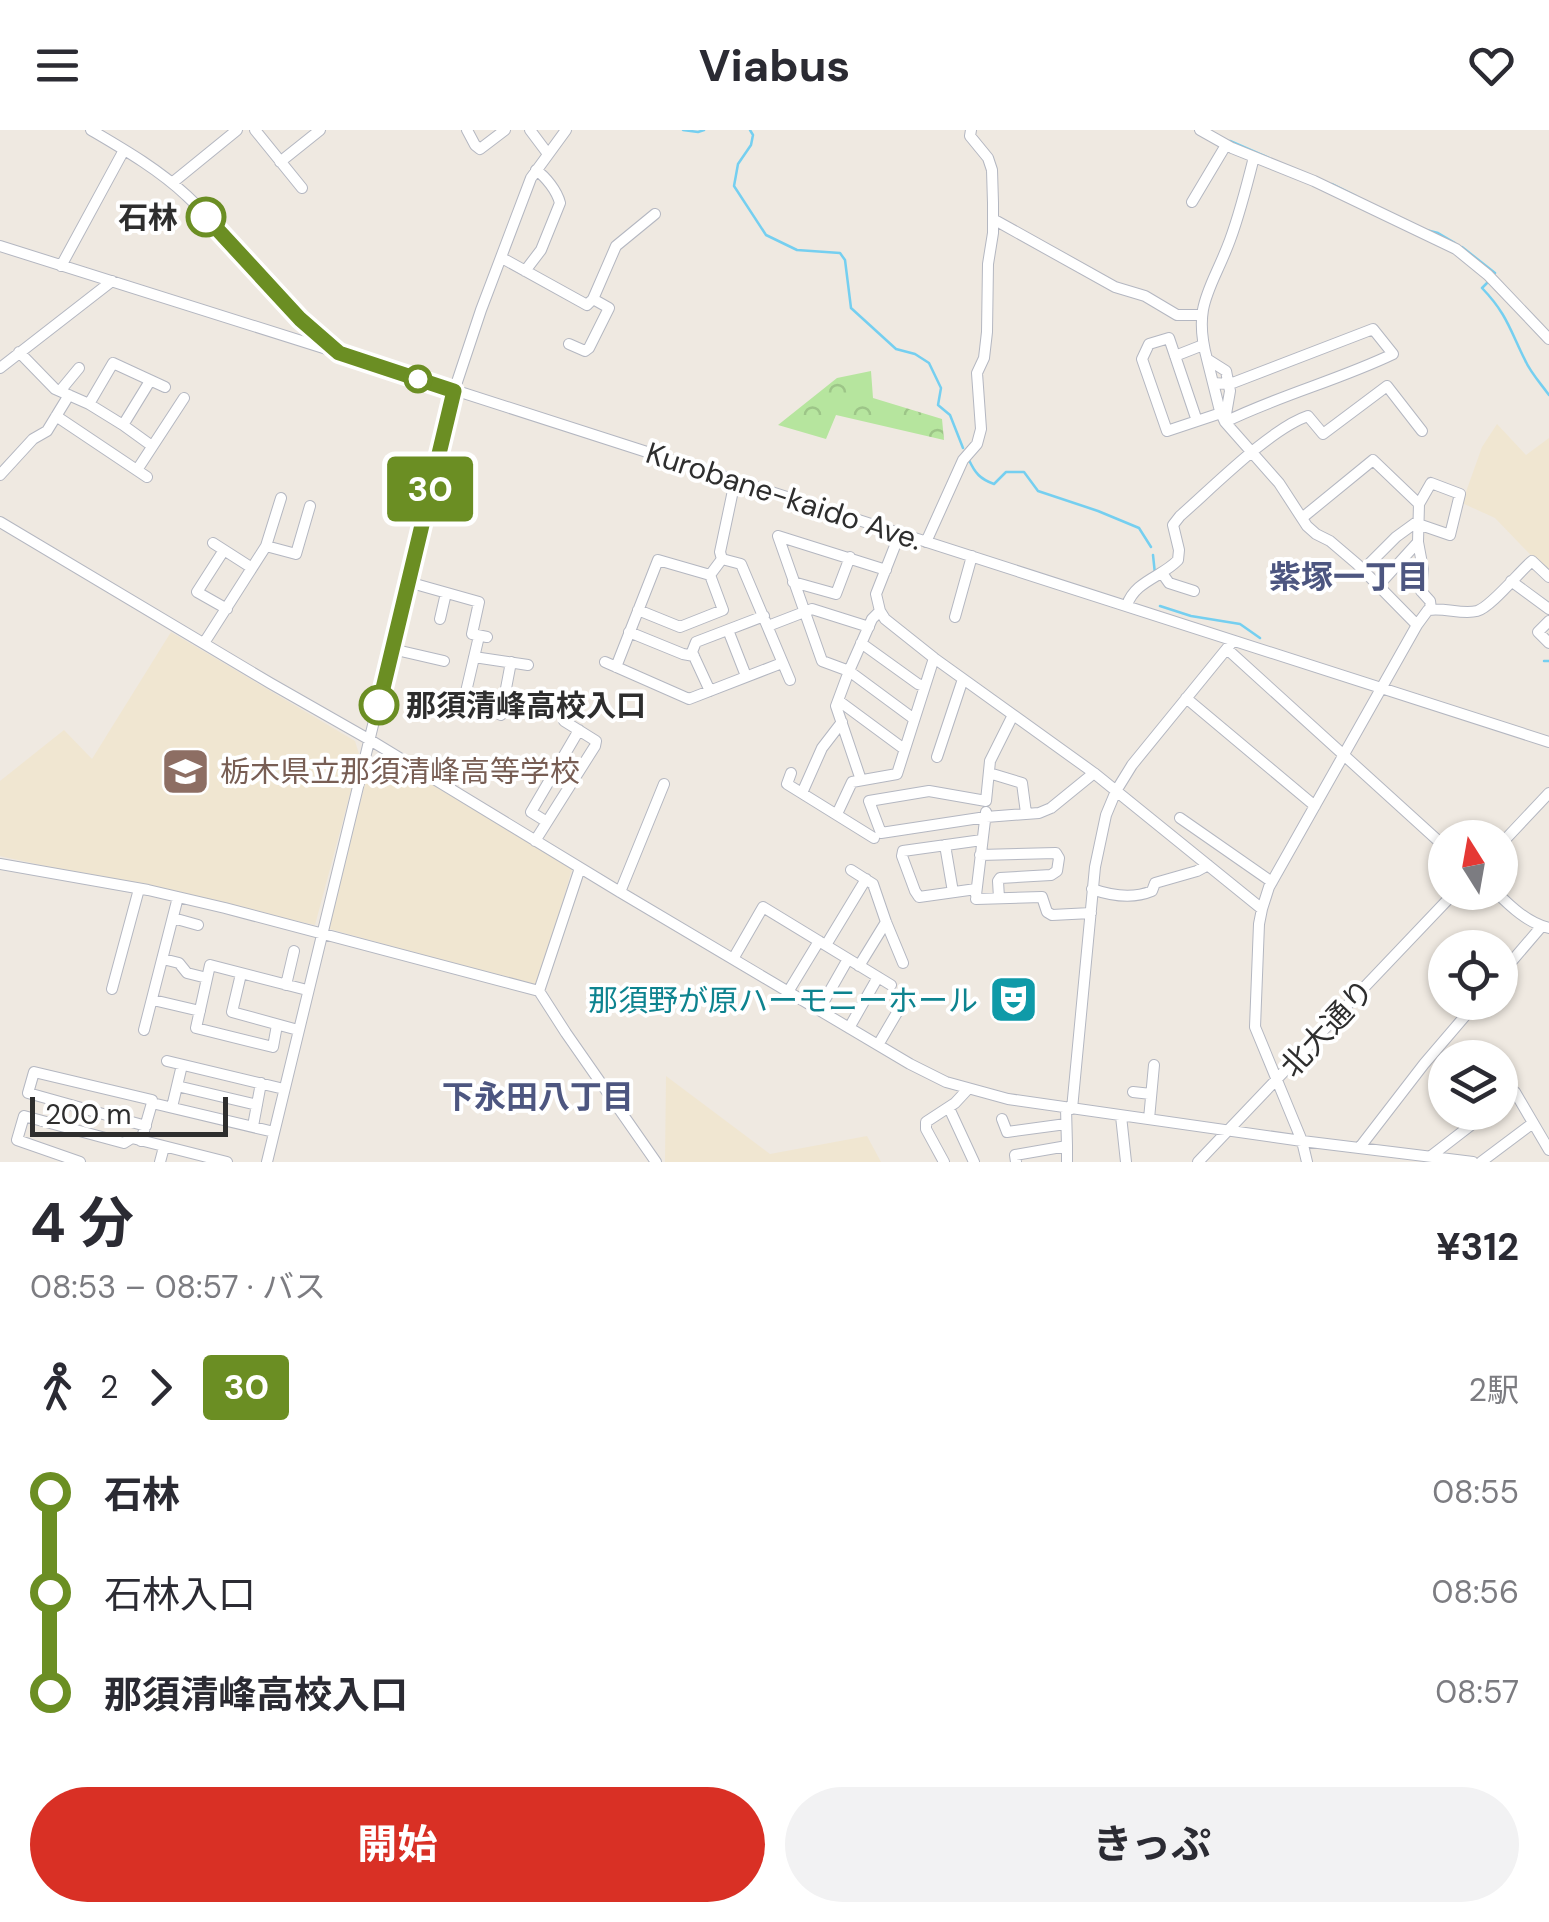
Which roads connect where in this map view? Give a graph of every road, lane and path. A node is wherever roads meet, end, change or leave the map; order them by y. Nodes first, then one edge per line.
1 (90, 130) edge
2 (236, 130) edge
3 (320, 130) edge
4 (467, 130) edge
5 (505, 130) edge
6 (530, 130) edge
7 (566, 130) edge
8 (971, 130) edge
9 (1200, 130) edge
10 (259, 131) edge
11 (1226, 144) junction
12 (124, 150) junction
13 (548, 154) junction
14 (1254, 157) junction
15 (280, 162) junction
16 (536, 170) junction
17 (172, 183) junction
18 (302, 188) dead end
19 (1192, 202) dead end
20 (655, 214) dead end
21 (993, 219) junction
22 (0, 246) edge
23 (502, 258) junction
24 (61, 266) junction
25 (525, 271) junction
26 (112, 282) junction
27 (593, 299) junction
28 (1201, 314) junction
29 (1549, 339) edge
30 (569, 344) dead end
31 (1203, 345) junction
32 (19, 352) junction
33 (339, 353) junction
34 (1174, 356) junction
35 (1206, 359) junction
36 (0, 368) edge
37 (79, 368) dead end
38 (150, 381) junction
39 (1213, 383) junction
40 (1230, 384) junction
41 (165, 387) dead end
42 (454, 391) junction
43 (64, 393) junction
44 (184, 398) dead end
45 (89, 404) junction
46 (56, 416) junction
47 (1223, 418) junction
48 (1197, 421) junction
49 (123, 425) junction
50 (1422, 431) dead end
51 (152, 446) junction
52 (1252, 452) junction
53 (0, 474) edge
54 (735, 481) junction
55 (282, 498) dead end
56 (1419, 504) junction
57 (310, 506) dead end
58 (1302, 518) junction
59 (0, 522) edge
60 (1418, 522) junction
61 (900, 533) junction
62 (213, 542) dead end
63 (926, 542) junction
64 (1418, 542) junction
65 (266, 546) junction
66 (224, 550) junction
67 (972, 556) junction
68 (850, 557) junction
69 (722, 559) junction
70 (252, 568) junction
71 (886, 570) junction
72 (1363, 570) junction
73 (1162, 573) junction
74 (710, 574) junction
75 (1549, 577) edge
76 (1511, 580) junction
77 (408, 582) junction
78 (793, 582) junction
79 (1378, 586) junction
80 (1194, 591) dead end
81 (446, 593) junction
82 (1127, 605) junction
83 (227, 609) junction
84 (1431, 609) junction
85 (1549, 609) edge
86 (638, 610) junction
87 (880, 610) junction
88 (804, 611) junction
89 (955, 617) dead end
90 (440, 619) dead end
91 (766, 621) junction
92 (1549, 621) edge
93 (1417, 625) junction
94 (868, 626) junction
95 (728, 630) junction
96 (630, 632) junction
97 (862, 643) junction
98 (1549, 643) edge
99 (204, 644) junction
100 (1230, 645) junction
101 (392, 649) junction
102 (474, 656) junction
103 (694, 656) junction
104 (934, 658) junction
105 (444, 661) dead end
106 (511, 662) junction
107 (782, 663) junction
108 (528, 664) dead end
109 (850, 671) junction
110 (746, 676) junction
111 (963, 678) junction
112 (790, 680) dead end
113 (924, 686) junction
114 (1381, 688) junction
115 (710, 691) junction
116 (1186, 698) junction
117 (839, 701) junction
118 (1013, 715) junction
119 (914, 719) junction
120 (564, 722) dead end
121 (842, 722) junction
122 (578, 730) junction
123 (370, 740) junction
124 (1549, 742) edge
125 (904, 749) junction
126 (937, 756) dead end
127 (1343, 756) junction
128 (791, 773) dead end
129 (989, 773) junction
130 (1094, 773) junction
131 (861, 780) junction
132 (664, 784) dead end
133 (1116, 791) junction
134 (1549, 792) edge
135 (802, 793) junction
136 (986, 801) junction
137 (1315, 806) junction
138 (1026, 813) junction
139 (837, 814) junction
140 (986, 817) junction
141 (1180, 818) dead end
142 (547, 822) junction
143 (1518, 826) edge
144 (1428, 832) edge
145 (874, 838) dead end
146 (982, 840) junction
147 (535, 841) junction
148 (946, 845) junction
149 (980, 855) junction
150 (0, 864) edge
151 (1208, 865) junction
152 (580, 868) junction
153 (851, 870) dead end
154 (866, 879) junction
155 (1272, 882) junction
156 (140, 888) junction
157 (1092, 890) junction
158 (620, 892) junction
159 (953, 892) junction
160 (178, 897) junction
161 (976, 898) junction
162 (999, 898) junction
163 (1262, 908) junction
164 (1438, 910) edge
165 (1514, 910) edge
166 (1091, 913) junction
167 (173, 918) junction
168 (886, 922) junction
169 (198, 925) dead end
170 (1545, 927) edge
171 (321, 933) junction
172 (822, 943) junction
173 (294, 951) dead end
174 (1518, 956) edge
175 (163, 959) junction
176 (848, 959) junction
177 (733, 960) junction
178 (904, 963) dead end
179 (860, 966) junction
180 (241, 974) junction
181 (878, 977) junction
182 (207, 978) junction
183 (286, 985) junction
184 (891, 985) dead end
185 (112, 989) dead end
186 (308, 990) junction
187 (539, 991) junction
188 (788, 992) junction
189 (905, 999) dead end
190 (153, 1000) junction
191 (819, 1010) junction
192 (200, 1011) junction
193 (1461, 1020) edge
194 (277, 1025) junction
195 (849, 1028) junction
196 (144, 1030) dead end
197 (298, 1030) junction
198 (878, 1045) junction
199 (167, 1061) dead end
200 (182, 1065) junction
201 (1154, 1065) dead end
202 (1277, 1080) junction
203 (262, 1083) junction
204 (177, 1086) junction
205 (284, 1088) junction
206 (968, 1089) junction
207 (1133, 1092) dead end
208 (1151, 1094) junction
209 (1518, 1097) edge
210 (152, 1102) junction
211 (257, 1104) junction
212 (172, 1107) junction
213 (949, 1108) junction
214 (1069, 1108) junction
215 (1038, 1115) dead end
216 (1121, 1116) junction
217 (1002, 1119) dead end
218 (1149, 1120) junction
219 (1533, 1123) junction
220 (1066, 1124) junction
221 (146, 1126) junction
222 (252, 1126) junction
223 (1033, 1129) junction
224 (1228, 1130) junction
225 (1464, 1130) edge
226 (274, 1132) junction
227 (141, 1141) junction
228 (1302, 1141) junction
229 (1067, 1146) junction
230 (164, 1147) junction
231 (1360, 1147) junction
232 (1549, 1150) edge
233 (1430, 1156) junction
234 (1410, 1158) edge
235 (80, 1162) edge
236 (160, 1162) edge
237 (227, 1162) edge
238 (267, 1162) edge
239 (656, 1162) edge
240 (944, 1162) edge
241 (974, 1162) edge
242 (1016, 1162) edge
243 (1067, 1162) edge
244 (1126, 1162) edge
245 (1198, 1162) edge
246 (1307, 1162) edge
247 (1473, 1162) edge
248 (1481, 1162) edge

1 - 12 street, Kurobane-kaido Ave.
2 - 17 street
3 - 15 street
4 - 5 street
6 - 13 street
7 - 13 street
8 - 21 street
9 - 11 street
10 - 15 street
11 - 14 street
11 - 19 street
12 - 17 street, Kurobane-kaido Ave.
12 - 24 street
13 - 16 street
14 - 28 street
14 - 29 street
15 - 18 street
16 - 23 street
16 - 25 street
17 - 33 street, Kurobane-kaido Ave.
20 - 27 street
21 - 28 street
21 - 63 street
22 - 24 street
23 - 25 street
23 - 42 street
24 - 26 street
25 - 27 street
26 - 32 street
26 - 33 street
27 - 30 street
28 - 31 street
31 - 34 street
31 - 35 street
32 - 36 street
32 - 43 street
33 - 42 street, Kurobane-kaido Ave.
34 - 48 street
34 - 48 street
35 - 39 street
35 - 40 street
37 - 43 street
38 - 41 street
38 - 45 street
38 - 49 street
39 - 40 street
39 - 47 street
40 - 47 street
40 - 47 street
42 - 54 street, Kurobane-kaido Ave.
42 - 77 street
43 - 45 street
43 - 46 street
44 - 51 street
45 - 49 street
46 - 51 street
46 - 53 street
47 - 48 street
47 - 52 street
49 - 51 street
50 - 52 street
52 - 58 street
52 - 73 street
54 - 61 street, Kurobane-kaido Ave.
54 - 69 street
55 - 65 street
56 - 58 street
56 - 60 street
56 - 60 street
57 - 65 street
58 - 72 street
59 - 99 street
60 - 64 street
60 - 72 street
61 - 63 street, Kurobane-kaido Ave.
61 - 71 street
62 - 66 street
63 - 67 street, Kurobane-kaido Ave.
64 - 79 street
64 - 84 street
65 - 70 street
66 - 70 street
66 - 83 street
67 - 82 street, Kurobane-kaido Ave.
67 - 89 street
68 - 71 street
68 - 78 street
68 - 78 street
69 - 74 street
69 - 91 street
70 - 83 street
71 - 87 street
72 - 79 street
73 - 80 street
73 - 82 street
74 - 86 street
74 - 86 street
75 - 76 street
76 - 84 street
76 - 85 street
77 - 81 street
77 - 101 street
78 - 88 street
79 - 93 street
81 - 90 street
81 - 102 street
82 - 100 street, Kurobane-kaido Ave.
83 - 99 street
84 - 93 street
86 - 96 street
87 - 94 street
87 - 104 street
88 - 91 street
88 - 94 street
88 - 109 street
91 - 95 street
91 - 107 street
92 - 98 street
93 - 114 street
94 - 97 street
95 - 103 street
95 - 110 street
96 - 103 street
96 - 115 street
97 - 109 street
97 - 113 street
99 - 123 street
100 - 114 street, Kurobane-kaido Ave.
100 - 116 street
100 - 127 street
101 - 105 street
101 - 123 street
102 - 106 street
102 - 106 street
103 - 115 street
104 - 111 street
104 - 113 street
106 - 108 street
107 - 110 street
107 - 112 street
109 - 117 street
109 - 119 street
110 - 115 street
111 - 118 street
111 - 126 street
113 - 119 street
114 - 124 street, Kurobane-kaido Ave.
114 - 127 street
116 - 133 street
116 - 137 street
117 - 121 street
117 - 125 street
118 - 129 street
118 - 130 street
119 - 125 street
120 - 122 street
121 - 131 street
121 - 135 street
122 - 142 street
122 - 142 street
123 - 147 street
123 - 171 street
125 - 131 street
127 - 137 street
127 - 144 street
128 - 135 street
129 - 136 street
129 - 138 street
130 - 133 street
130 - 138 street
131 - 139 street
132 - 158 street
133 - 151 street
133 - 157 street
134 - 143 street
135 - 139 street
136 - 140 street
136 - 140 street
137 - 155 street
138 - 140 street
139 - 145 street
140 - 146 street
141 - 155 street
142 - 147 street
146 - 148 street
146 - 149 street
147 - 152 street
148 - 159 street
148 - 159 street
149 - 161 street
149 - 162 street
150 - 156 street
151 - 157 street
151 - 163 street
152 - 158 street
152 - 187 street
153 - 154 street
154 - 168 street
154 - 172 street
155 - 163 street
156 - 160 street
156 - 185 street
157 - 166 street
158 - 177 street
159 - 161 street
160 - 167 street
160 - 171 street
161 - 162 street
162 - 166 street
163 - 202 street
164 - 202 street, 北大通り
165 - 170 street
166 - 214 street
167 - 169 street
167 - 175 street
168 - 178 street
168 - 179 street
170 - 174 street
171 - 186 street
171 - 187 street
172 - 176 street
172 - 177 street
172 - 188 street
173 - 183 street
175 - 182 street
175 - 190 street
176 - 179 street
176 - 191 street
177 - 188 street
179 - 181 street
180 - 182 street
180 - 183 street
180 - 194 street
181 - 184 street
181 - 195 street
182 - 192 street
183 - 186 street
186 - 197 street
187 - 239 street
188 - 191 street
189 - 198 street
190 - 192 street
190 - 196 street
191 - 195 street
192 - 194 street
193 - 231 street
194 - 197 street
195 - 198 street
197 - 205 street
198 - 206 street
199 - 200 street
200 - 203 street
200 - 204 street
201 - 208 street
202 - 224 street, 北大通り
202 - 228 street
203 - 205 street
203 - 211 street
204 - 211 street
204 - 212 street
205 - 226 street
206 - 213 street
206 - 214 street
207 - 208 street
208 - 218 street
209 - 219 street
210 - 212 street
210 - 221 street
210 - 221 street
211 - 222 street
212 - 222 street
213 - 240 street
213 - 241 street
214 - 216 street
214 - 220 street
215 - 223 street
216 - 218 street
216 - 244 street
217 - 223 street
218 - 224 street
219 - 232 street
219 - 248 street
220 - 223 street
220 - 229 street
221 - 227 street
222 - 226 street
224 - 228 street
224 - 245 street, 北大通り
225 - 233 street
226 - 238 street
227 - 230 street
227 - 235 street
228 - 231 street
228 - 246 street
229 - 242 street
229 - 243 street
230 - 236 street
230 - 237 street
231 - 234 street
233 - 234 street
233 - 247 street

